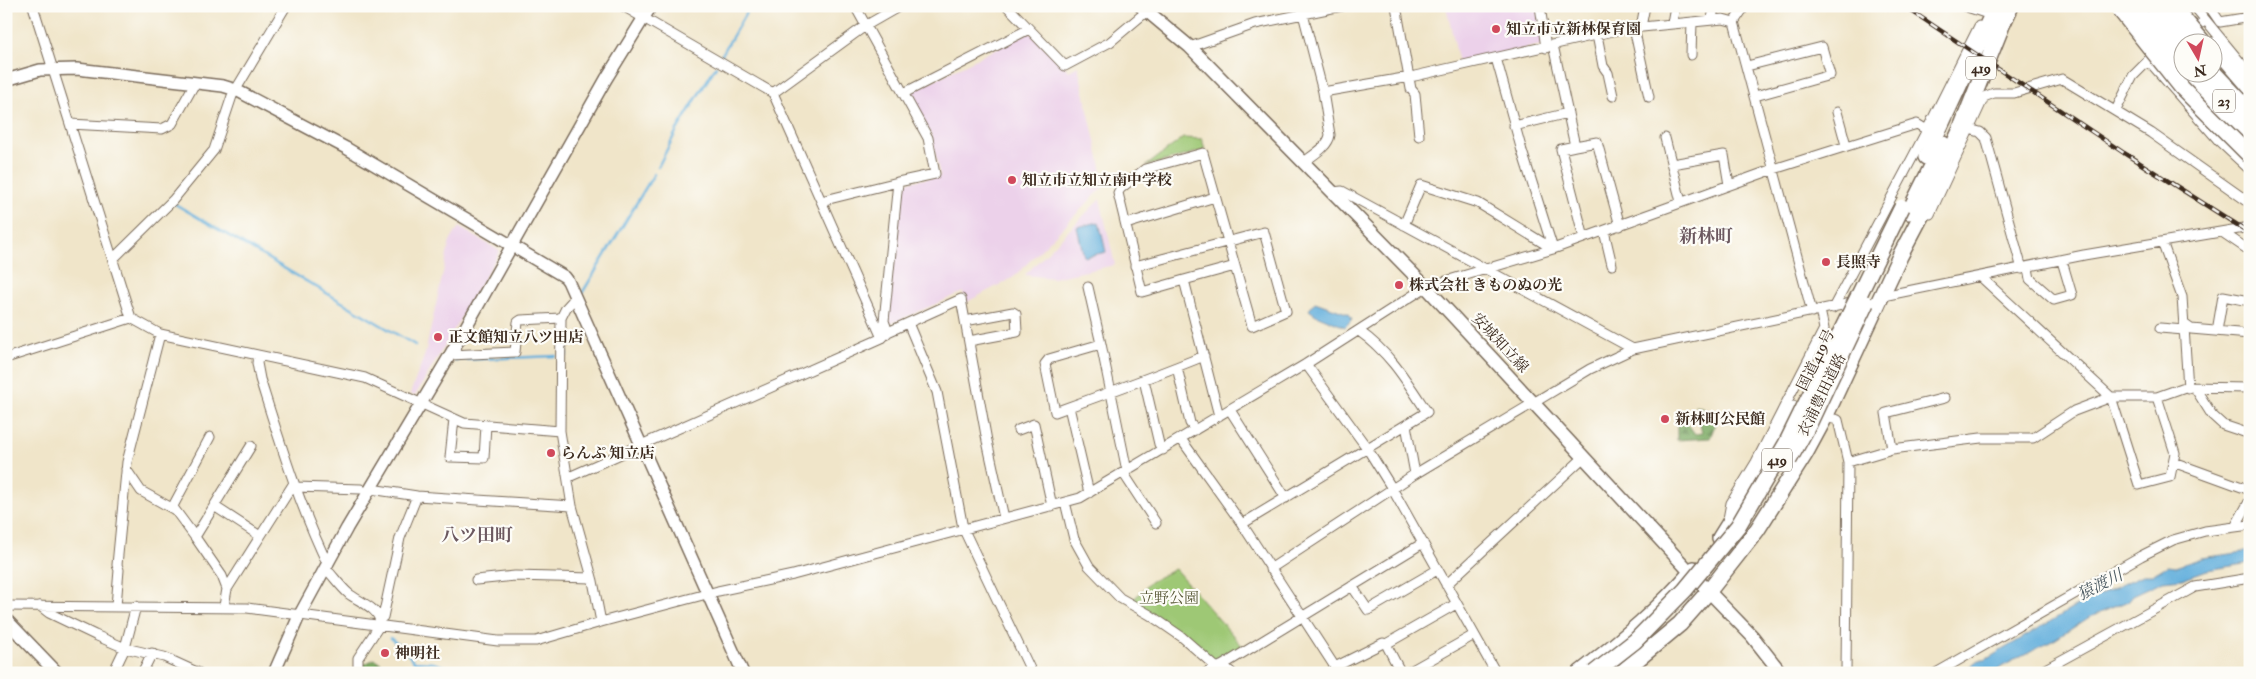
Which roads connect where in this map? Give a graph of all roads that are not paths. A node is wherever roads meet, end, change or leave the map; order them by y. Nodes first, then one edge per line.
1 (33, 6) edge
2 (286, 6) edge
3 (623, 6) edge
4 (650, 6) edge
5 (855, 6) edge
6 (900, 6) edge
7 (1008, 6) edge
8 (1342, 6) edge
9 (1396, 6) edge
10 (1540, 6) edge
11 (1645, 6) edge
12 (1675, 6) edge
13 (1714, 6) edge
14 (1745, 6) edge
15 (1964, 6) edge
16 (2011, 6) edge
17 (2145, 6) edge
18 (2160, 6) edge
19 (2173, 6) edge
20 (2183, 6) edge
21 (2194, 6) edge
22 (2209, 6) edge
23 (2123, 8) edge
24 (1144, 9) edge
25 (1990, 9) edge
26 (1302, 11) edge
27 (2250, 17) edge
28 (644, 18) junction
29 (1712, 20) junction
30 (2205, 21) junction
31 (1692, 22) junction
32 (1734, 22) junction
33 (1672, 23) junction
34 (865, 26) junction
35 (1637, 27) junction
36 (2001, 28) junction
37 (1029, 29) junction
38 (2181, 32) edge
39 (2194, 32) edge
40 (2203, 32) edge
41 (1597, 35) junction
42 (2174, 42) edge
43 (1549, 46) junction
44 (1190, 47) junction
45 (1691, 55) dead end
46 (1496, 58) junction
47 (2224, 58) edge
48 (2148, 60) junction
49 (2174, 62) edge
50 (1746, 66) junction
51 (2224, 67) edge
52 (53, 69) junction
53 (2250, 74) edge
54 (1410, 75) junction
55 (6, 80) edge
56 (194, 82) junction
57 (2193, 82) edge
58 (2207, 82) edge
59 (2222, 82) edge
60 (2250, 87) edge
61 (236, 90) junction
62 (1323, 92) junction
63 (773, 93) junction
64 (904, 93) junction
65 (1613, 96) dead end
66 (1755, 96) junction
67 (1649, 97) dead end
68 (2250, 97) edge
69 (2116, 110) junction
70 (2250, 111) edge
71 (1837, 112) dead end
72 (1568, 113) junction
73 (70, 124) junction
74 (1514, 126) junction
75 (1939, 128) junction
76 (1969, 129) junction
77 (2250, 129) edge
78 (1419, 136) dead end
79 (1665, 138) dead end
80 (1846, 145) junction
81 (2250, 145) edge
82 (1575, 146) junction
83 (2250, 156) edge
84 (1304, 162) junction
85 (1672, 164) junction
86 (1774, 169) junction
87 (2250, 170) edge
88 (898, 182) junction
89 (1729, 185) junction
90 (1333, 192) junction
91 (1215, 197) junction
92 (821, 201) junction
93 (1681, 202) junction
94 (2250, 203) edge
95 (1902, 207) junction
96 (1126, 224) junction
97 (1404, 225) junction
98 (1620, 226) junction
99 (2250, 227) edge
100 (1604, 231) junction
101 (2222, 232) junction
102 (1584, 238) junction
103 (1228, 240) junction
104 (2162, 242) junction
105 (512, 246) junction
106 (1554, 249) junction
107 (2250, 252) edge
108 (1900, 256) junction
109 (113, 259) junction
110 (2062, 260) junction
111 (1612, 265) dead end
112 (1135, 266) junction
113 (1235, 266) junction
114 (1484, 268) junction
115 (2025, 268) junction
116 (1981, 277) junction
117 (1184, 280) junction
118 (1088, 287) dead end
119 (1426, 287) junction
120 (1880, 297) junction
121 (575, 298) junction
122 (2250, 301) edge
123 (1833, 308) junction
124 (1816, 311) junction
125 (131, 318) junction
126 (561, 318) junction
127 (965, 321) junction
128 (908, 323) junction
129 (2184, 327) junction
130 (2160, 328) dead end
131 (1359, 331) junction
132 (2217, 331) junction
133 (160, 334) junction
134 (2250, 334) edge
135 (885, 335) junction
136 (969, 341) junction
137 (1101, 344) junction
138 (1633, 350) junction
139 (258, 355) junction
140 (450, 355) junction
141 (1204, 356) junction
142 (6, 358) edge
143 (1306, 364) junction
144 (1177, 367) junction
145 (1144, 380) junction
146 (2192, 388) junction
147 (2250, 388) edge
148 (1111, 392) junction
149 (2157, 397) junction
150 (1945, 398) dead end
151 (2112, 398) junction
152 (1533, 403) junction
153 (421, 404) junction
154 (1070, 407) junction
155 (1230, 410) junction
156 (1219, 416) junction
157 (1825, 417) junction
158 (454, 419) junction
159 (486, 425) junction
160 (1406, 425) junction
161 (1018, 430) dead end
162 (1195, 430) junction
163 (560, 431) junction
164 (2250, 434) edge
165 (210, 437) dead end
166 (1181, 439) junction
167 (252, 446) dead end
168 (642, 446) junction
169 (1367, 448) junction
170 (1892, 449) junction
171 (1163, 450) junction
172 (1584, 457) junction
173 (1848, 462) junction
174 (2173, 462) junction
175 (126, 470) junction
176 (1126, 472) junction
177 (1415, 474) junction
178 (569, 477) junction
179 (294, 485) junction
180 (366, 489) junction
181 (1393, 490) junction
182 (2250, 490) edge
183 (1089, 493) junction
184 (417, 496) junction
185 (1286, 498) junction
186 (2250, 500) edge
187 (1065, 502) junction
188 (214, 506) junction
189 (572, 506) junction
190 (1052, 506) junction
191 (172, 508) junction
192 (1004, 518) junction
193 (1156, 523) dead end
194 (1242, 524) junction
195 (2250, 525) edge
196 (2235, 527) junction
197 (963, 528) junction
198 (1726, 531) junction
199 (260, 536) junction
200 (195, 537) junction
201 (1423, 543) junction
202 (1270, 568) junction
203 (329, 569) junction
204 (1437, 570) junction
205 (1690, 573) junction
206 (592, 578) junction
207 (2250, 578) edge
208 (476, 580) dead end
209 (1446, 585) junction
210 (1352, 586) junction
211 (227, 590) junction
212 (1709, 590) junction
213 (708, 594) junction
214 (1456, 604) junction
215 (6, 606) edge
216 (40, 606) junction
217 (116, 606) junction
218 (136, 606) junction
219 (224, 606) junction
220 (299, 616) junction
221 (1301, 617) junction
222 (6, 620) edge
223 (601, 622) junction
224 (380, 624) junction
225 (1474, 635) junction
226 (1386, 644) junction
227 (125, 648) junction
228 (152, 653) junction
229 (1220, 666) junction
230 (56, 672) edge
231 (113, 673) edge
232 (142, 673) edge
233 (199, 673) edge
234 (274, 673) edge
235 (358, 673) edge
236 (743, 673) edge
237 (1032, 673) edge
238 (1206, 673) edge
239 (1232, 673) edge
240 (1401, 673) edge
241 (1406, 673) edge
242 (1496, 673) edge
243 (1580, 673) edge
244 (1594, 673) edge
245 (1608, 673) edge
246 (1621, 673) edge
247 (1781, 673) edge
248 (1846, 673) edge
249 (1936, 673) edge
250 (2038, 673) edge

1 - 52 street
2 - 61 street
3 - 28 street
4 - 28 street
5 - 34 street
6 - 34 street
7 - 37 street
8 - 26 street
9 - 54 street
10 - 43 street
11 - 35 street
12 - 33 street
13 - 29 street
14 - 32 street
15 - 25 street
16 - 36 highway, 国道419号 / 419
17 - 42 highway, bridge
18 - 38 highway, bridge
19 - 39 highway, bridge
20 - 40 highway
21 - 30 street
22 - 27 street
23 - 49 highway, bridge
23 - 83 highway, bridge
24 - 37 street
24 - 44 main road, 安城知立線
25 - 75 highway, 国道419号 / 419
26 - 44 street
26 - 62 street
28 - 63 street
28 - 105 street
29 - 31 street
29 - 32 street
30 - 48 street
30 - 53 street
31 - 33 street
31 - 45 street
32 - 50 street
33 - 35 street
34 - 63 street
34 - 64 street
35 - 41 street
35 - 67 street
36 - 75 highway, 国道419号 / 419
36 - 108 highway, 国道419号 / 419
37 - 64 street
41 - 43 street
41 - 65 street
43 - 46 street
43 - 72 street
44 - 84 main road, 安城知立線
46 - 54 street
46 - 74 street
47 - 60 highway
48 - 69 street
48 - 87 street
50 - 66 street
50 - 66 street
51 - 68 highway
52 - 55 street
52 - 56 street
52 - 73 street
54 - 62 street
54 - 78 street
56 - 61 street
56 - 73 street
57 - 81 highway
58 - 77 highway, 23
59 - 70 highway, 23
61 - 105 street
61 - 109 street
62 - 84 street
63 - 92 street
64 - 88 street
66 - 86 street
69 - 76 street
69 - 94 street
71 - 80 street
72 - 74 street
72 - 82 street
73 - 109 street
74 - 106 street
75 - 80 street
75 - 95 highway, 国道419号 / 419
75 - 123 street
75 - 245 highway, 衣浦豊田道路 / 419, bridge
76 - 108 street
76 - 115 street
79 - 85 street
80 - 86 street
82 - 98 street
82 - 102 street
84 - 90 main road, 安城知立線
85 - 89 street
85 - 93 street
86 - 89 street
86 - 124 street
88 - 92 street
88 - 135 street
89 - 93 street
90 - 97 street
90 - 119 main road, 安城知立線
91 - 96 street
91 - 96 street
91 - 103 street
92 - 135 street
93 - 98 street
95 - 198 highway, 国道419号 / 419, bridge
95 - 244 highway, 衣浦豊田道路 / 419, bridge
96 - 112 street
97 - 106 street
97 - 114 street
98 - 100 street
99 - 101 street
100 - 102 street
100 - 111 street
101 - 104 street
101 - 107 street
102 - 106 street
103 - 112 street
103 - 113 street
103 - 113 street
104 - 110 street
104 - 129 street
105 - 121 street
105 - 140 street
106 - 114 street
108 - 120 highway, 国道419号 / 419
109 - 125 street
110 - 115 street
110 - 115 street
112 - 117 street
113 - 117 street
114 - 119 street
114 - 138 street
115 - 116 street
116 - 120 street
116 - 151 street
117 - 141 street
118 - 137 street
119 - 131 street
119 - 152 main road, 安城知立線
120 - 123 street
120 - 157 highway, 国道419号 / 419
121 - 126 street
121 - 168 street
122 - 132 street
123 - 124 street
124 - 138 street
124 - 198 street
125 - 133 street
125 - 142 street
126 - 140 street
126 - 163 street
127 - 128 street
127 - 136 street
127 - 136 street
128 - 135 street
128 - 197 street
129 - 130 street
129 - 132 street
129 - 146 street
131 - 143 street
131 - 160 street
132 - 134 street
133 - 139 street
133 - 175 street
135 - 168 street
136 - 192 street
137 - 148 street
137 - 154 street
138 - 152 street
139 - 153 street
139 - 179 street
140 - 153 street
141 - 144 street
141 - 156 street
143 - 155 street
143 - 169 street
144 - 145 street
144 - 162 street
145 - 148 street
145 - 171 street
146 - 147 street
146 - 149 street
146 - 164 street
148 - 154 street
148 - 176 street
149 - 151 street
149 - 174 street
150 - 170 street
151 - 170 street
151 - 174 street
152 - 172 main road, 安城知立線
152 - 177 street
153 - 158 street
153 - 180 street
154 - 183 street
155 - 156 street
155 - 185 street
156 - 162 street
157 - 173 street
157 - 212 highway, 国道419号 / 419
158 - 159 street
158 - 159 street
159 - 163 street
160 - 169 street
160 - 177 street
161 - 190 street
162 - 166 street
163 - 178 street
165 - 191 street
166 - 171 street
166 - 194 street
167 - 188 street
168 - 178 street
168 - 213 street
169 - 181 street
169 - 185 street
170 - 173 street
171 - 176 street
172 - 205 main road, 安城知立線
172 - 209 street
173 - 248 street
174 - 182 street
175 - 191 street
175 - 217 street
176 - 183 street
176 - 193 street
177 - 181 street
178 - 189 street
179 - 180 street
179 - 199 street
179 - 203 street
180 - 184 street
180 - 203 street
181 - 201 street
181 - 202 street
183 - 187 street
184 - 189 street
184 - 224 street
185 - 194 street
186 - 196 street
187 - 190 street
187 - 229 street
188 - 199 street
188 - 200 street
189 - 206 street
190 - 192 street
191 - 200 street
192 - 197 street
194 - 202 street
195 - 196 street
196 - 249 street
197 - 213 street
197 - 237 street
198 - 205 highway, 国道419号 / 419
199 - 211 street
200 - 211 street
201 - 204 street
201 - 210 street
202 - 221 street
203 - 220 street
203 - 224 street
204 - 209 street
204 - 210 street
205 - 212 main road, 安城知立線
205 - 243 highway, 国道419号 / 419
206 - 208 street
206 - 223 street
207 - 250 street
209 - 214 street
210 - 221 street
211 - 219 street
212 - 246 highway, 国道419号 / 419
212 - 247 main road, 安城知立線
213 - 223 street
213 - 236 street
214 - 225 street
214 - 226 street
215 - 216 street
216 - 217 street
216 - 227 street
217 - 218 street
218 - 219 street
218 - 227 street
219 - 220 street
220 - 224 street
220 - 234 street
221 - 226 street
221 - 229 street
222 - 230 main road
223 - 224 street
224 - 235 street
225 - 241 street
225 - 242 street
226 - 240 street
227 - 228 street
227 - 231 street
228 - 232 street
228 - 233 street
229 - 238 street
229 - 239 street

